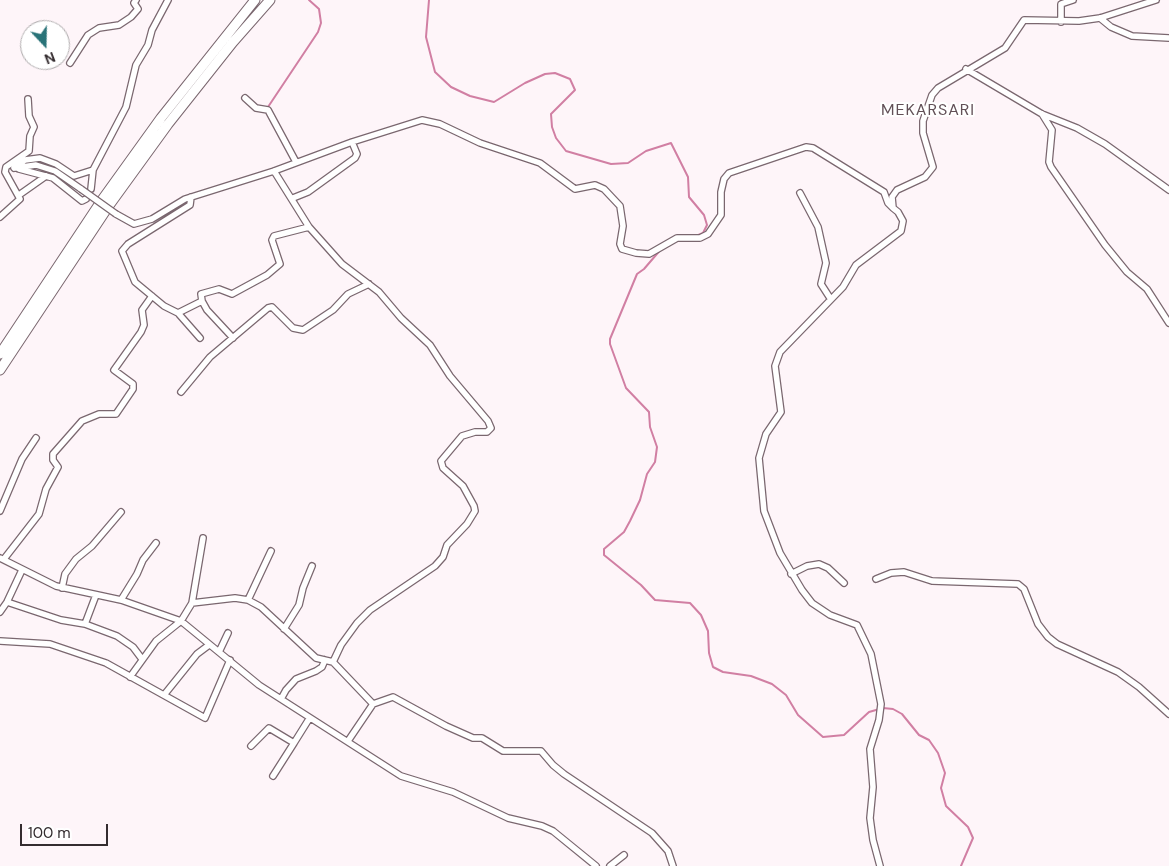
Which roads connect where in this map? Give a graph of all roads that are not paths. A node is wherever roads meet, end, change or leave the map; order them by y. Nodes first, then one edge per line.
1 (136, 0) edge
2 (168, 0) edge
3 (256, 0) edge
4 (270, 0) edge
5 (1073, 0) edge
6 (1156, 0) edge
7 (1100, 18) junction
8 (1061, 22) junction
9 (1169, 38) edge
10 (70, 63) dead end
11 (966, 69) junction
12 (244, 98) dead end
13 (28, 99) dead end
14 (1042, 114) junction
15 (352, 142) junction
16 (296, 162) junction
17 (14, 168) junction
18 (93, 170) junction
19 (274, 171) junction
20 (3, 174) edge
21 (46, 176) junction
22 (91, 189) dead end
23 (1169, 190) edge
24 (800, 193) dead end
25 (20, 196) junction
26 (191, 197) junction
27 (293, 198) junction
28 (86, 199) dead end
29 (893, 208) junction
30 (162, 213) junction
31 (0, 217) edge
32 (167, 219) junction
33 (309, 227) junction
34 (369, 284) junction
35 (152, 296) junction
36 (830, 298) junction
37 (202, 301) junction
38 (178, 313) junction
39 (1169, 323) edge
40 (200, 338) dead end
41 (233, 338) junction
42 (0, 354) edge
43 (0, 370) edge
44 (181, 392) dead end
45 (36, 438) dead end
46 (0, 511) edge
47 (121, 512) dead end
48 (203, 538) dead end
49 (156, 543) dead end
50 (271, 551) dead end
51 (2, 558) edge
52 (312, 566) dead end
53 (22, 570) junction
54 (791, 574) junction
55 (876, 579) dead end
56 (844, 583) dead end
57 (62, 588) junction
58 (96, 595) junction
59 (121, 600) junction
60 (248, 600) junction
61 (8, 602) junction
62 (192, 603) junction
63 (0, 612) edge
64 (180, 621) junction
65 (85, 624) junction
66 (284, 629) junction
67 (228, 633) dead end
68 (0, 641) edge
69 (210, 645) junction
70 (220, 652) junction
71 (142, 659) junction
72 (230, 660) junction
73 (325, 660) junction
74 (333, 662) junction
75 (130, 677) junction
76 (164, 695) junction
77 (281, 699) junction
78 (373, 704) junction
79 (1169, 714) edge
80 (309, 719) junction
81 (348, 741) junction
82 (294, 743) junction
83 (251, 746) dead end
84 (274, 776) dead end
85 (624, 855) dead end
86 (596, 866) edge
87 (610, 866) edge
88 (673, 866) edge
89 (880, 866) edge

1 - 10 street
2 - 18 street
3 - 42 highway
4 - 43 highway
5 - 8 street
6 - 7 street
7 - 8 street
7 - 9 street
8 - 11 street
11 - 14 street
11 - 29 street
12 - 16 street
13 - 20 street
14 - 23 street
14 - 39 street
15 - 16 street
15 - 27 street
15 - 29 street
16 - 19 street
17 - 18 street
17 - 20 street
17 - 21 street
17 - 30 street, bridge
18 - 22 street
19 - 26 street
19 - 27 street
20 - 25 street
21 - 25 street
21 - 28 street
24 - 36 street
25 - 31 street
26 - 30 street
26 - 32 street
27 - 33 street
29 - 36 street
30 - 32 street
32 - 35 street
33 - 34 street
33 - 37 street
34 - 41 street
34 - 74 street
35 - 38 street
35 - 51 street
36 - 54 street
37 - 38 street
37 - 41 street
38 - 40 street
41 - 44 street
45 - 46 street
47 - 57 street
48 - 62 street
49 - 59 street
50 - 60 street
51 - 53 street
52 - 66 street
53 - 57 street
53 - 61 street
54 - 56 street
54 - 89 street
55 - 79 street
57 - 58 street
58 - 59 street
58 - 65 street
59 - 64 street
60 - 62 street
60 - 66 street
61 - 63 street
61 - 65 street
62 - 64 street
64 - 69 street
64 - 71 street
65 - 71 street
66 - 73 street
67 - 70 street
68 - 75 street
69 - 70 street
69 - 76 street
70 - 72 street
71 - 75 street
72 - 76 street
72 - 77 street
73 - 74 street
73 - 77 street
74 - 78 street
75 - 76 street
77 - 80 street
78 - 81 street
78 - 88 street
80 - 81 street
80 - 82 street
81 - 86 street
82 - 83 street
82 - 84 street
85 - 87 street

